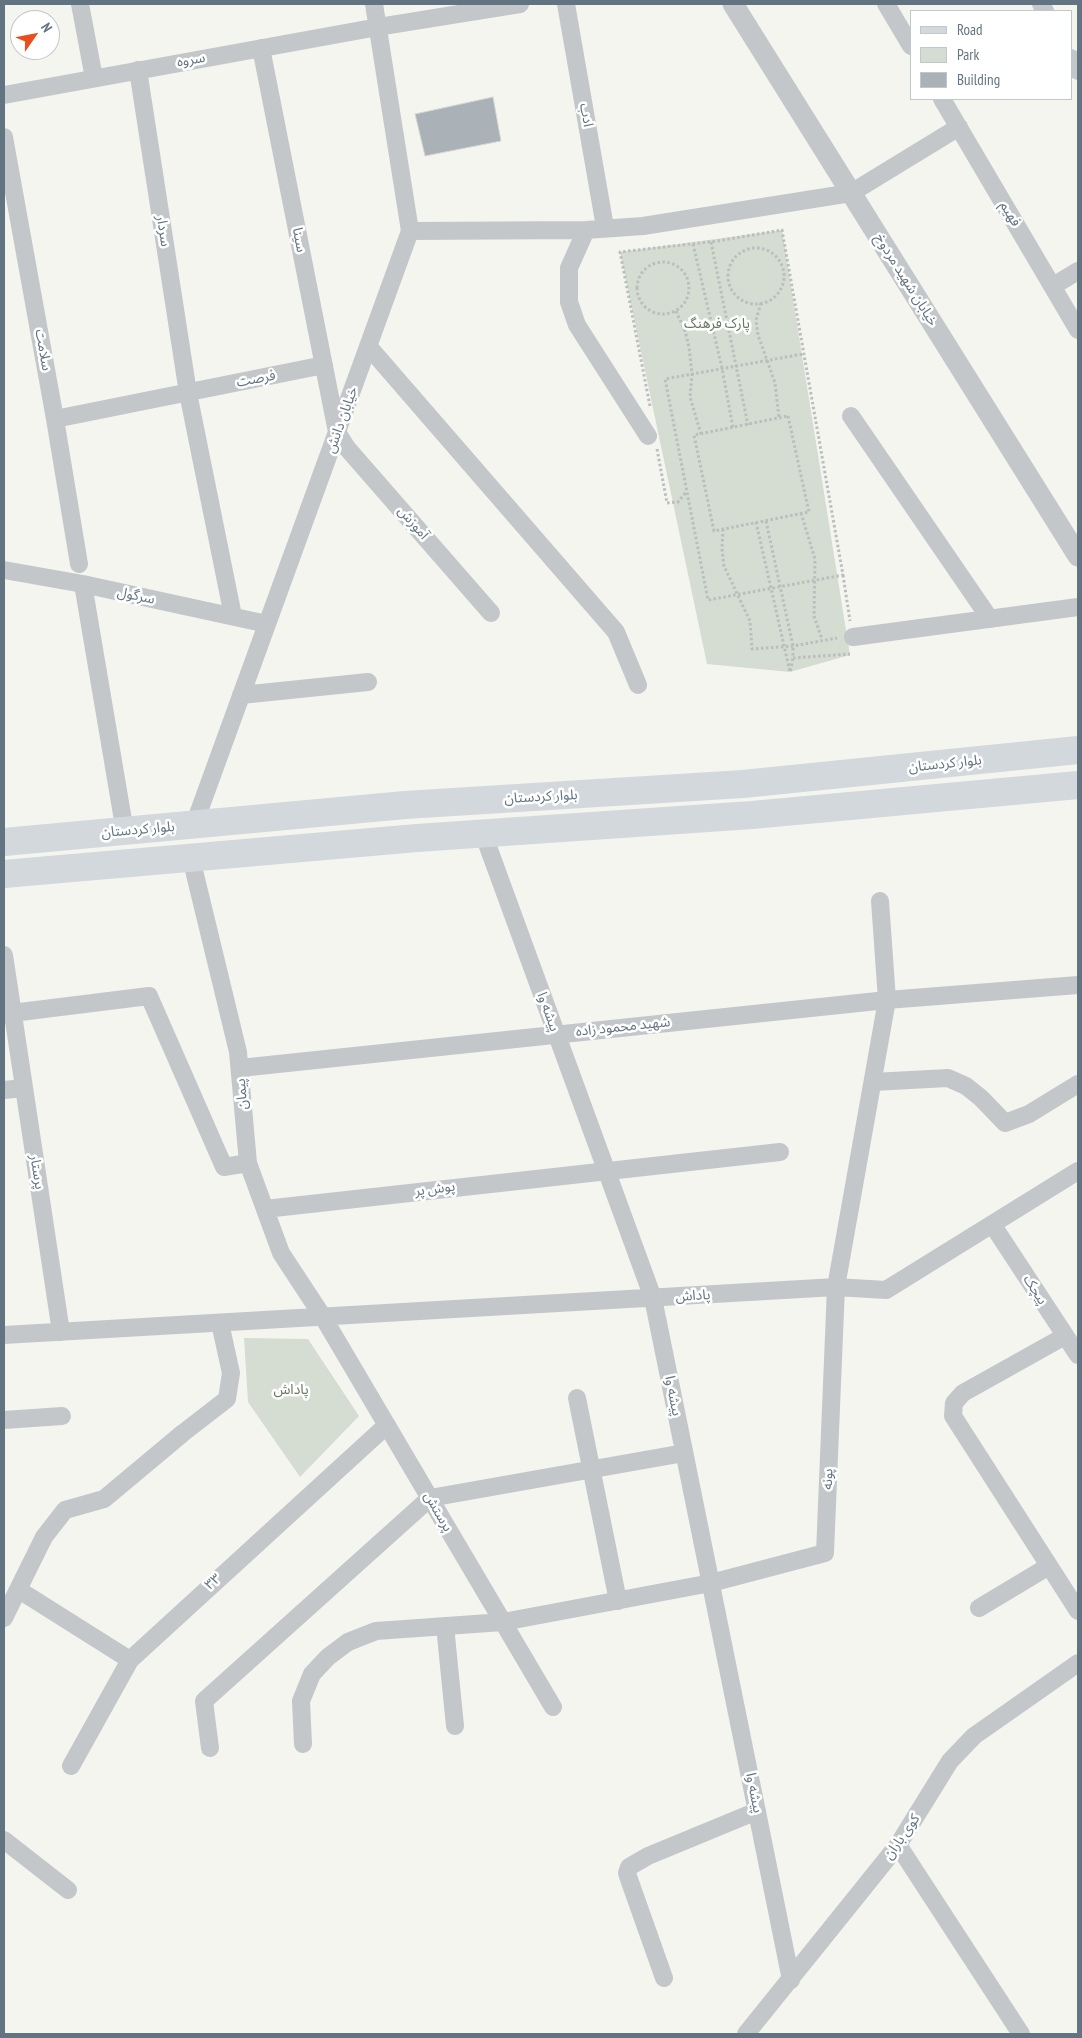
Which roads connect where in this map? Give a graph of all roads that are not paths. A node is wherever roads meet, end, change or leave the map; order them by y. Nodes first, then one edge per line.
1 (80, 4) edge
2 (374, 4) edge
3 (520, 4) edge
4 (566, 4) edge
5 (733, 4) edge
6 (886, 4) edge
7 (378, 27) junction
8 (910, 44) edge
9 (261, 48) junction
10 (1072, 60) edge
11 (138, 70) junction
12 (1078, 71) edge
13 (94, 78) junction
14 (4, 95) edge
15 (943, 100) edge
16 (959, 127) junction
17 (4, 137) edge
18 (851, 193) junction
19 (605, 227) junction
20 (586, 230) junction
21 (410, 231) junction
22 (1078, 271) edge
23 (1053, 286) junction
24 (1078, 330) edge
25 (368, 346) junction
26 (324, 365) junction
27 (188, 392) junction
28 (851, 416) dead end
29 (55, 419) junction
30 (337, 432) junction
31 (652, 438) road end
32 (1078, 556) edge
33 (78, 564) dead end
34 (4, 570) edge
35 (83, 584) junction
36 (1078, 607) edge
37 (491, 613) dead end
38 (233, 616) junction
39 (990, 619) junction
40 (267, 624) junction
41 (853, 637) road end
42 (368, 682) dead end
43 (638, 685) dead end
44 (242, 695) junction
45 (1078, 750) edge
46 (1078, 785) edge
47 (1046, 788) junction
48 (1078, 793) edge
49 (194, 825) junction
50 (125, 832) junction
51 (483, 833) junction
52 (4, 842) edge
53 (191, 858) junction
54 (4, 874) edge
55 (880, 901) dead end
56 (4, 955) edge
57 (1078, 985) edge
58 (887, 1000) junction
59 (8, 1013) edge
60 (556, 1034) junction
61 (240, 1068) junction
62 (873, 1082) junction
63 (1078, 1084) edge
64 (24, 1088) junction
65 (4, 1090) edge
66 (780, 1152) dead end
67 (248, 1163) junction
68 (606, 1169) junction
69 (1078, 1171) edge
70 (265, 1209) junction
71 (992, 1224) junction
72 (836, 1287) junction
73 (653, 1298) junction
74 (323, 1317) junction
75 (220, 1323) junction
76 (61, 1332) junction
77 (4, 1335) edge
78 (1065, 1336) junction
79 (1078, 1355) edge
80 (577, 1398) dead end
81 (62, 1416) dead end
82 (4, 1420) edge
83 (387, 1425) junction
84 (684, 1453) junction
85 (593, 1469) junction
86 (430, 1498) junction
87 (1049, 1566) junction
88 (711, 1583) junction
89 (19, 1590) junction
90 (618, 1601) junction
91 (979, 1608) dead end
92 (1078, 1611) edge
93 (4, 1618) edge
94 (503, 1622) junction
95 (445, 1626) junction
96 (130, 1660) junction
97 (1078, 1663) edge
98 (553, 1707) dead end
99 (455, 1726) dead end
100 (303, 1744) dead end
101 (210, 1748) dead end
102 (71, 1766) dead end
103 (757, 1811) junction
104 (4, 1840) edge
105 (898, 1845) junction
106 (68, 1890) dead end
107 (664, 1978) dead end
108 (791, 1980) junction
109 (746, 2034) edge
110 (1021, 2034) edge

1 - 13 street
2 - 7 street, خیابان دانش
3 - 7 street
4 - 19 street, ادب
5 - 18 street, خیابان شهید مردوخ
6 - 8 street
7 - 9 street, سروه
7 - 21 street, خیابان دانش
9 - 11 street, سروه
9 - 26 street, سینا
10 - 12 street
11 - 13 street, سروه
11 - 27 street, سردار
13 - 14 street, سروه
15 - 16 street, فهیم
16 - 18 street
16 - 23 street, فهیم
17 - 29 street, سلامت
18 - 19 street
18 - 32 street, خیابان شهید مردوخ
19 - 20 street
20 - 21 street
20 - 31 street
21 - 25 street, خیابان دانش
22 - 23 street
23 - 24 street, فهیم
25 - 30 street, خیابان دانش
25 - 43 street
26 - 27 street, فرصت
26 - 30 street, سینا
27 - 29 street, فرصت
27 - 38 street, سردار
28 - 39 street
29 - 33 street, سلامت
30 - 37 street, آموزش
30 - 40 street, خیابان دانش
34 - 35 street, سرگول
35 - 38 street, سرگول
35 - 50 street
36 - 39 street
38 - 40 street, سرگول
39 - 41 street
40 - 44 street, خیابان دانش
42 - 44 street
44 - 49 street, خیابان دانش
45 - 49 main road, بلوار کردستان
46 - 47 main road
47 - 48 main road
47 - 51 main road
49 - 50 main road, بلوار کردستان
50 - 52 main road, بلوار کردستان
51 - 53 main road
51 - 60 street, پیشه وا
53 - 54 main road
53 - 61 street, پیمان
55 - 58 street
56 - 59 street, پرستار
57 - 58 street, شهید محمود زاده
58 - 60 street, شهید محمود زاده
58 - 62 street
59 - 64 street, پرستار
59 - 67 street
60 - 61 street, شهید محمود زاده
60 - 68 street, پیشه وا
61 - 67 street, پیمان
62 - 63 street
62 - 72 street
64 - 65 street
64 - 76 street, پرستار
66 - 68 street, پوش پر
67 - 70 street, پیمان
68 - 70 street, پوش پر
68 - 73 street, پیشه وا
69 - 71 street, پاداش
70 - 74 street, پیمان
71 - 72 street, پاداش
71 - 78 street, پیچک
72 - 73 street, پاداش
72 - 88 street, پونه
73 - 74 street, پاداش
73 - 84 street, پیشه وا
74 - 75 street, پاداش
74 - 83 street, پرستش
75 - 76 street, پاداش
75 - 89 street
76 - 77 street, پاداش
78 - 79 street, پیچک
78 - 87 street
80 - 85 street
81 - 82 street
83 - 86 street, پرستش
83 - 96 street, ۳۳
84 - 85 street
84 - 88 street, پیشه وا
85 - 86 street
85 - 90 street
86 - 94 street, پرستش
86 - 101 street
87 - 91 street
87 - 92 street
88 - 90 street
88 - 103 street, پیشه وا
89 - 93 street
89 - 96 street
90 - 94 street
94 - 95 street
94 - 98 street, پرستش
95 - 99 street
95 - 100 street
96 - 102 street, ۳۳
97 - 105 street, کوی باران
103 - 107 street
103 - 108 street, پیشه وا
104 - 106 street
105 - 108 street, کوی باران
105 - 110 street
108 - 109 street, کوی باران

